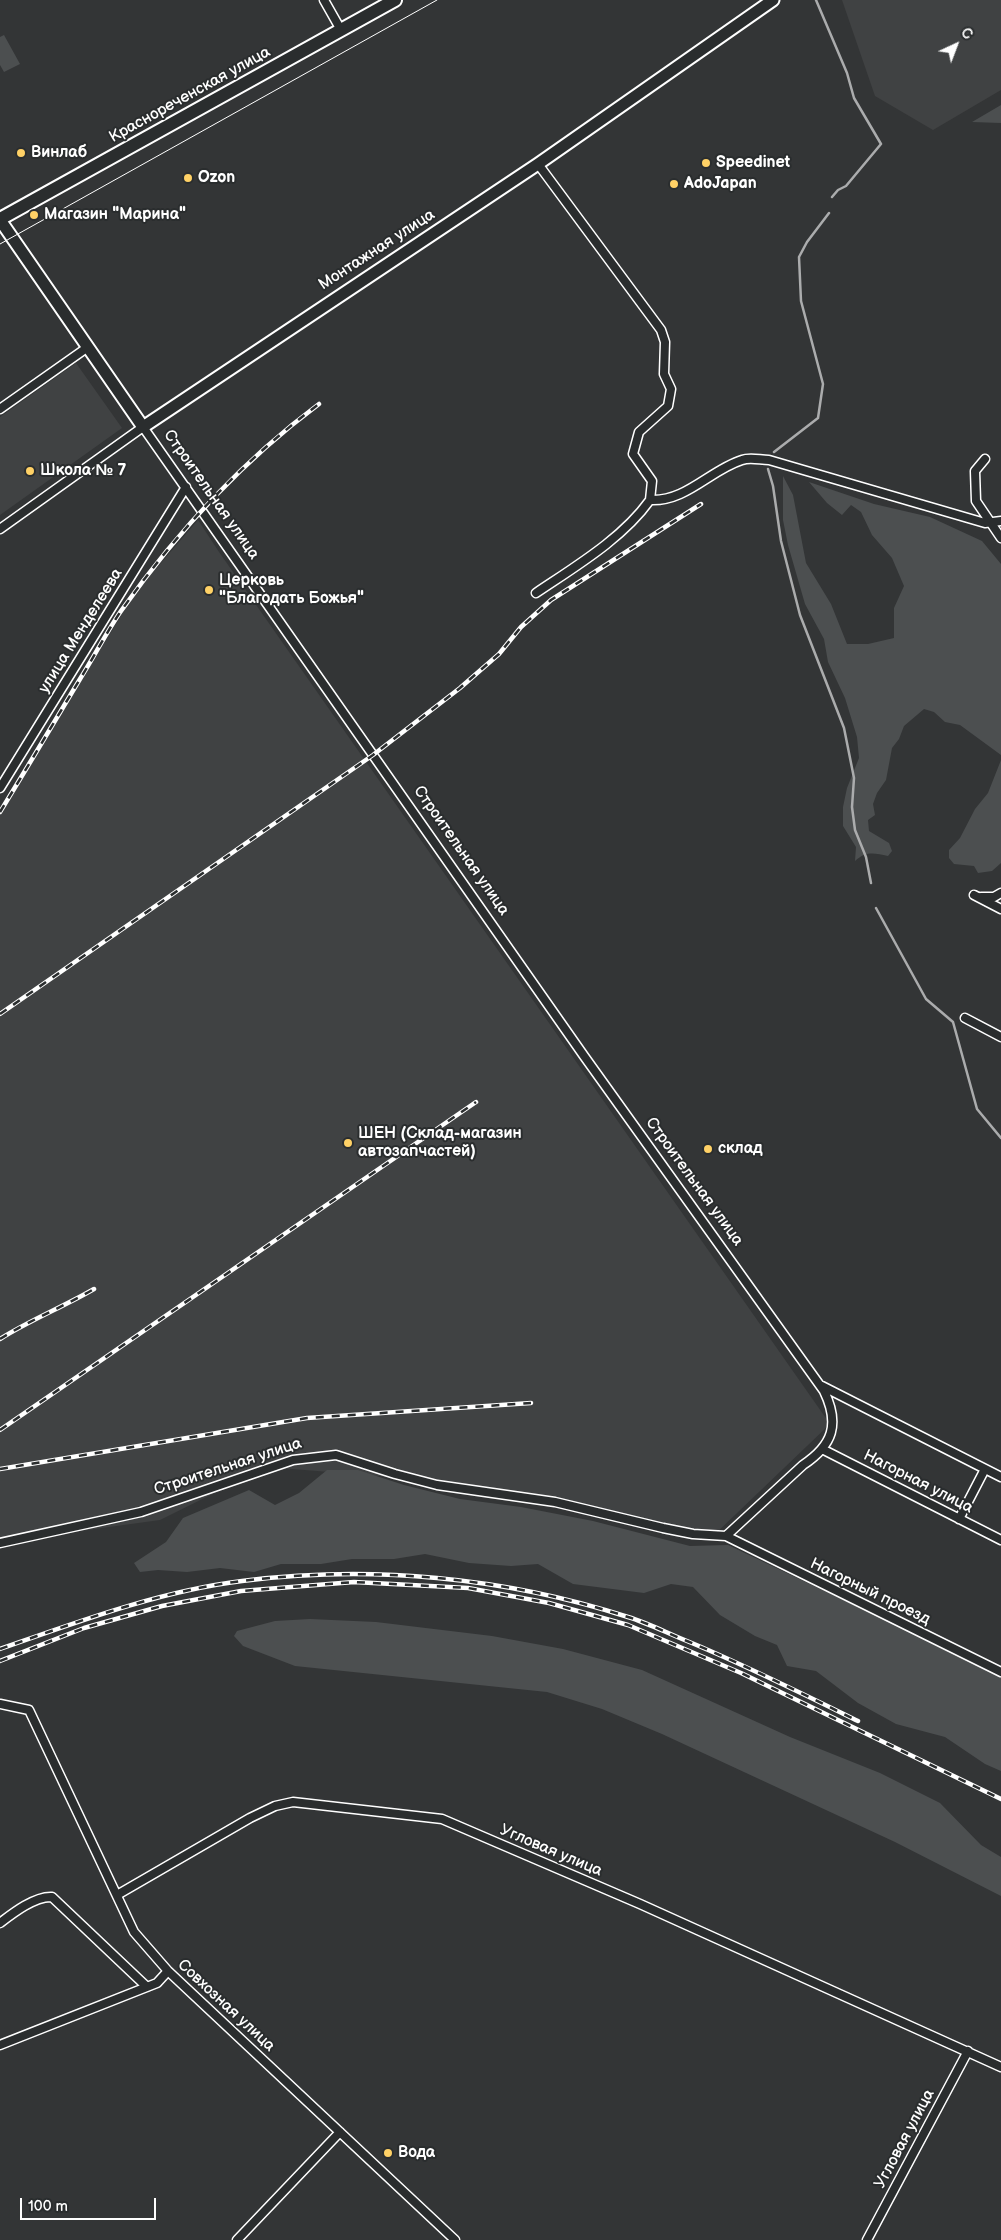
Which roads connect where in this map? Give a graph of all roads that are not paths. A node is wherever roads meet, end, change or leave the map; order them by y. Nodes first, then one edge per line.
1 (324, 0) edge
2 (395, 0) edge
3 (773, 0) edge
4 (341, 30) junction
5 (538, 164) junction
6 (0, 220) edge
7 (88, 347) junction
8 (0, 409) edge
9 (143, 427) junction
10 (985, 459) dead end
11 (186, 487) junction
12 (650, 500) junction
13 (1001, 521) edge
14 (989, 522) junction
15 (0, 529) edge
16 (1001, 538) edge
17 (536, 593) dead end
18 (0, 788) edge
19 (1001, 893) edge
20 (1001, 909) edge
21 (965, 1018) dead end
22 (1001, 1037) edge
23 (820, 1385) junction
24 (822, 1449) junction
25 (985, 1469) junction
26 (1001, 1477) edge
27 (959, 1518) junction
28 (726, 1536) junction
29 (1001, 1540) edge
30 (0, 1543) edge
31 (1001, 1672) edge
32 (0, 1704) edge
33 (117, 1895) junction
34 (0, 1923) edge
35 (168, 1971) junction
36 (147, 1987) junction
37 (0, 2046) edge
38 (968, 2051) junction
39 (1001, 2067) edge
40 (340, 2132) junction
41 (237, 2240) edge
42 (455, 2240) edge
43 (867, 2240) edge

1 - 4 street
2 - 4 main road, Краснореченская улица
3 - 5 street, Монтажная улица
4 - 6 main road, Краснореченская улица
5 - 9 street, Монтажная улица
5 - 12 street
6 - 7 street, Строительная улица
7 - 8 street
7 - 9 street, Строительная улица
9 - 11 street, Строительная улица
9 - 15 street, Монтажная улица
10 - 14 street
11 - 18 street, улица Менделеева
11 - 23 street, Строительная улица
12 - 14 street
12 - 17 street
13 - 14 street
14 - 16 street
19 - 20 street
21 - 22 street
23 - 24 street, Строительная улица
23 - 25 street
24 - 27 street, Нагорная улица
24 - 28 street, Строительная улица
25 - 26 street
25 - 27 street
27 - 29 street, Нагорная улица
28 - 30 street, Строительная улица
28 - 31 street, Нагорный проезд
32 - 33 street, Совхозная улица
33 - 35 street, Совхозная улица
33 - 38 street, Угловая улица
34 - 36 street
35 - 36 street
35 - 40 street, Совхозная улица
36 - 37 street
38 - 39 street, Угловая улица
38 - 43 street, Угловая улица
40 - 41 street
40 - 42 street, Совхозная улица

